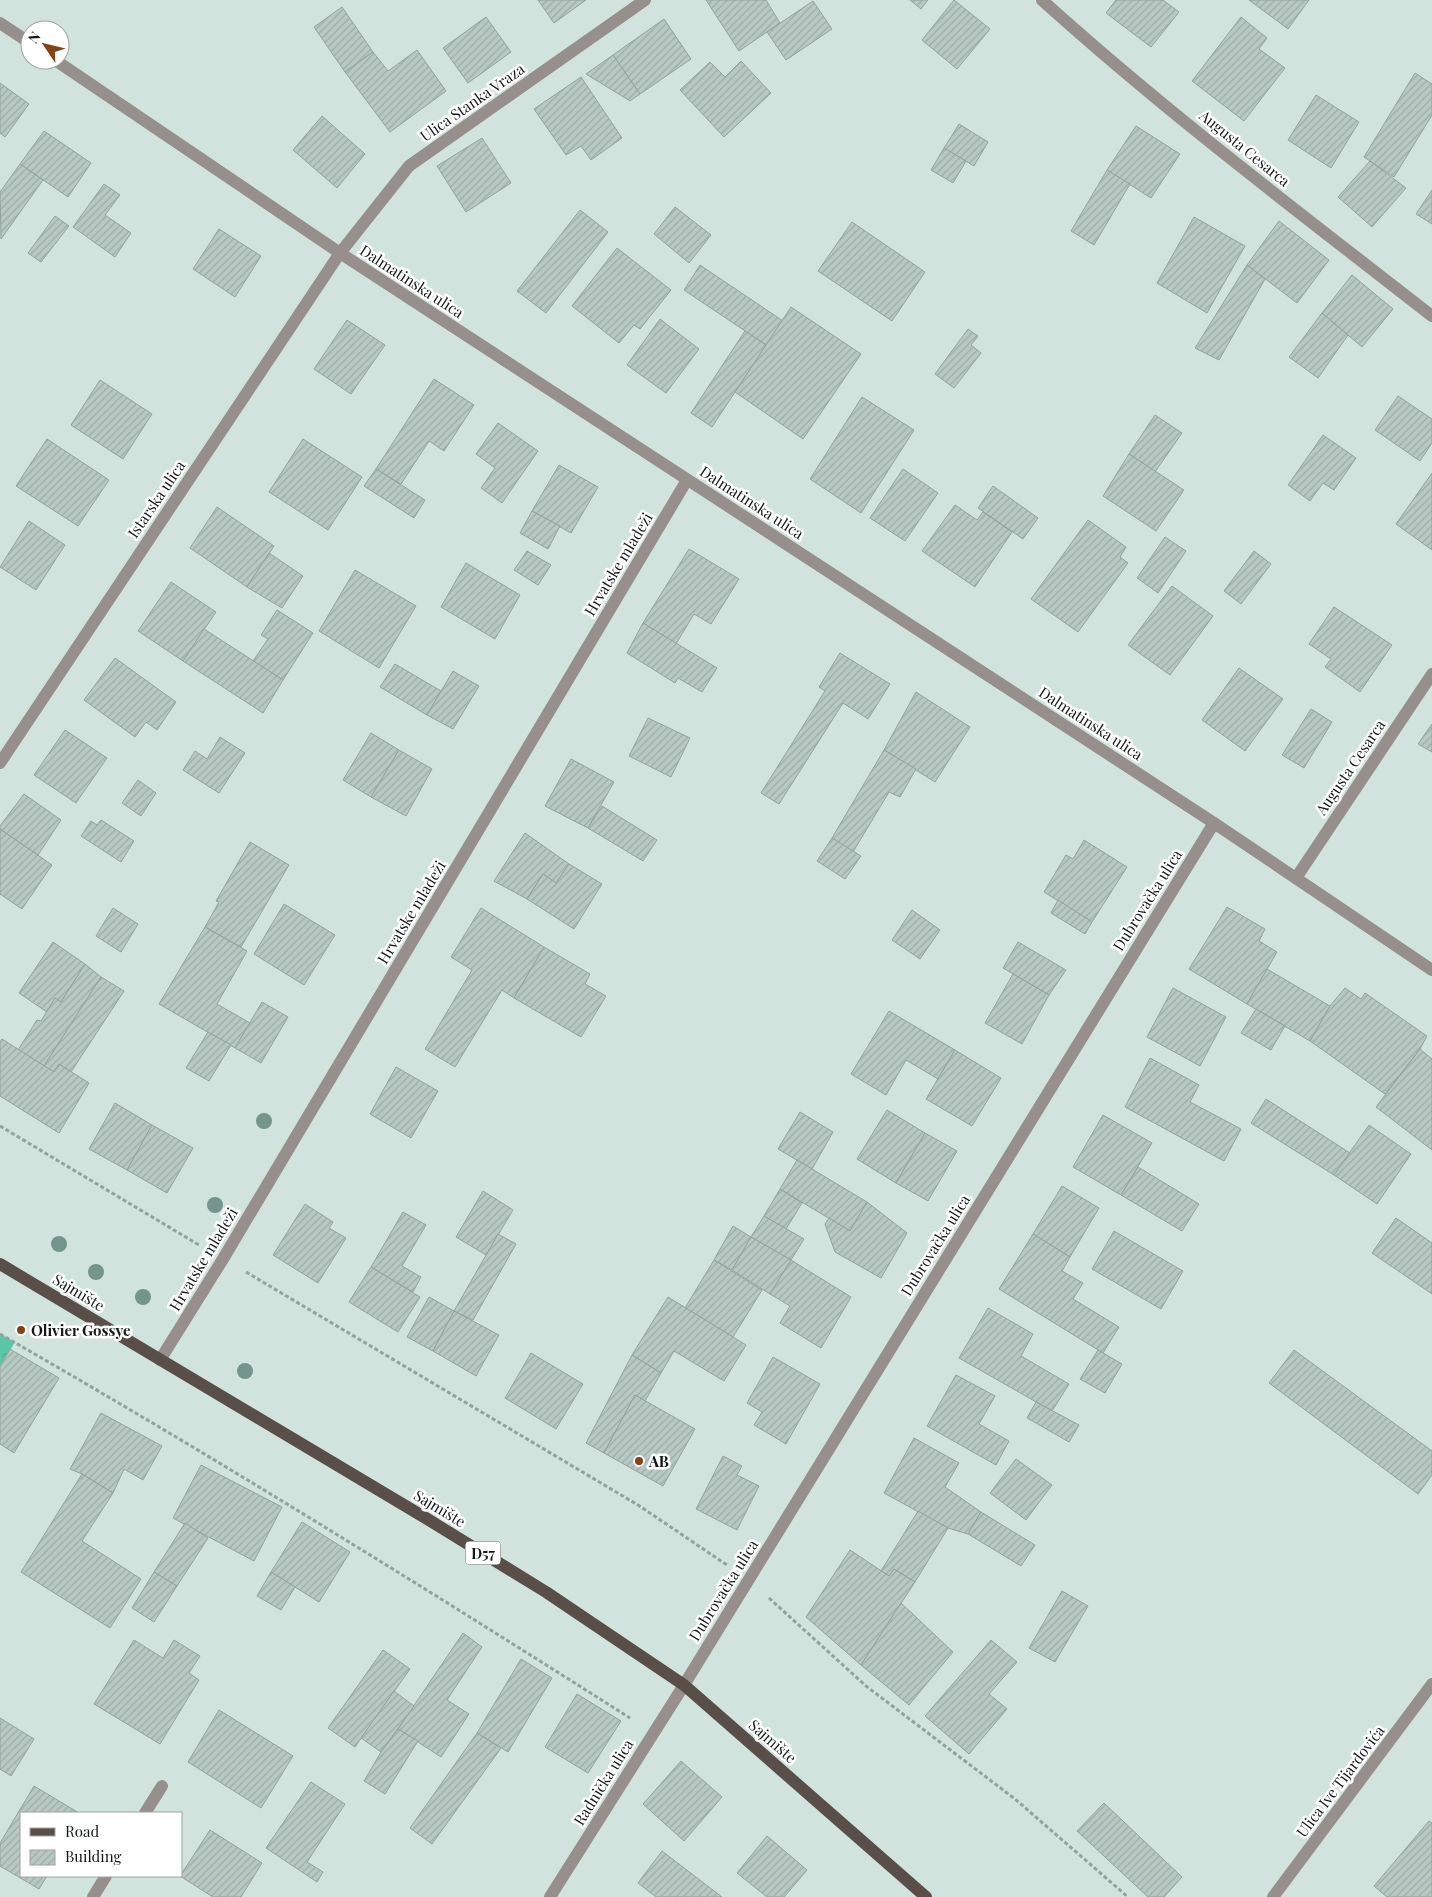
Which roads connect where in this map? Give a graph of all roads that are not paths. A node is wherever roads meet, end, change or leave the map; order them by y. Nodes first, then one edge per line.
1 (644, 0) edge
2 (1042, 0) edge
3 (0, 23) edge
4 (20, 36) edge
5 (70, 70) edge
6 (340, 253) junction
7 (1432, 316) edge
8 (687, 480) junction
9 (1432, 674) edge
10 (0, 763) edge
11 (1214, 823) junction
12 (1296, 878) junction
13 (1432, 970) edge
14 (0, 1264) edge
15 (160, 1360) junction
16 (1432, 1684) edge
17 (684, 1685) junction
18 (162, 1786) dead end
19 (146, 1812) edge
20 (105, 1877) edge
21 (93, 1897) edge
22 (550, 1897) edge
23 (926, 1897) edge
24 (1273, 1897) edge

1 - 6 street, Ulica Stanka Vraza
2 - 7 street, Augusta Cesarca
3 - 4 street
5 - 6 street, Dalmatinska ulica
6 - 8 street, Dalmatinska ulica
6 - 10 street, Istarska ulica
8 - 11 street, Dalmatinska ulica
8 - 15 street, Hrvatske mladeži
9 - 12 street, Augusta Cesarca
11 - 12 street, Dalmatinska ulica
11 - 17 street, Dubrovačka ulica
12 - 13 street, Dalmatinska ulica
14 - 15 main road, Sajmište / D57
15 - 17 main road, Sajmište / D57
16 - 24 street, Ulica Ive Tijardovića
17 - 22 street, Radnička ulica
17 - 23 main road, Sajmište / D57
18 - 19 street
20 - 21 street

